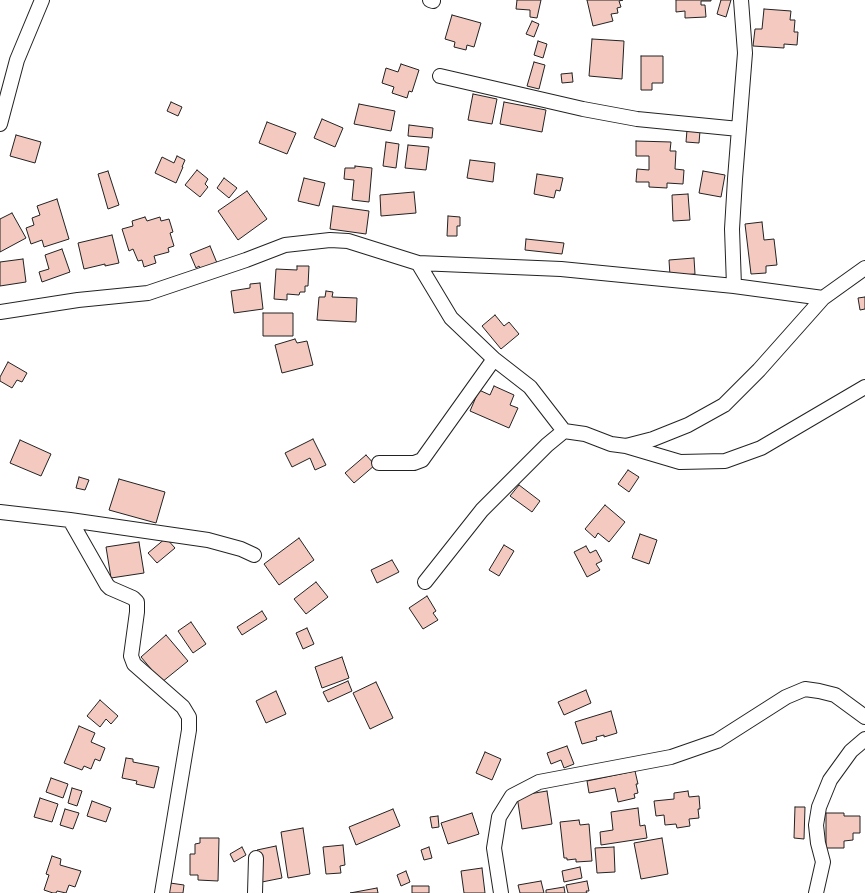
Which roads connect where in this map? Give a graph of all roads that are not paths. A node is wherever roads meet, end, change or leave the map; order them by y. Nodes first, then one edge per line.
1 (42, 0) edge
2 (741, 0) edge
3 (440, 76) dead end
4 (0, 124) edge
5 (739, 129) junction
6 (418, 262) junction
7 (865, 268) edge
8 (734, 286) junction
9 (823, 298) junction
10 (0, 312) edge
11 (494, 359) junction
12 (865, 387) edge
13 (564, 431) junction
14 (626, 446) junction
15 (379, 463) dead end
16 (0, 512) edge
17 (70, 520) junction
18 (254, 555) dead end
19 (425, 582) dead end
20 (865, 717) edge
21 (865, 739) edge
22 (256, 858) dead end
23 (162, 893) edge
24 (255, 893) edge
25 (501, 893) edge
26 (816, 893) edge

1 - 4 street
2 - 5 street
3 - 5 street
5 - 8 street
6 - 8 street
6 - 10 street
6 - 11 street
7 - 9 street
8 - 9 street
9 - 14 street
11 - 13 street
11 - 15 street
12 - 14 street
13 - 14 street
13 - 19 street
16 - 17 street
17 - 18 street
17 - 23 street
20 - 25 street
21 - 26 street
22 - 24 street

